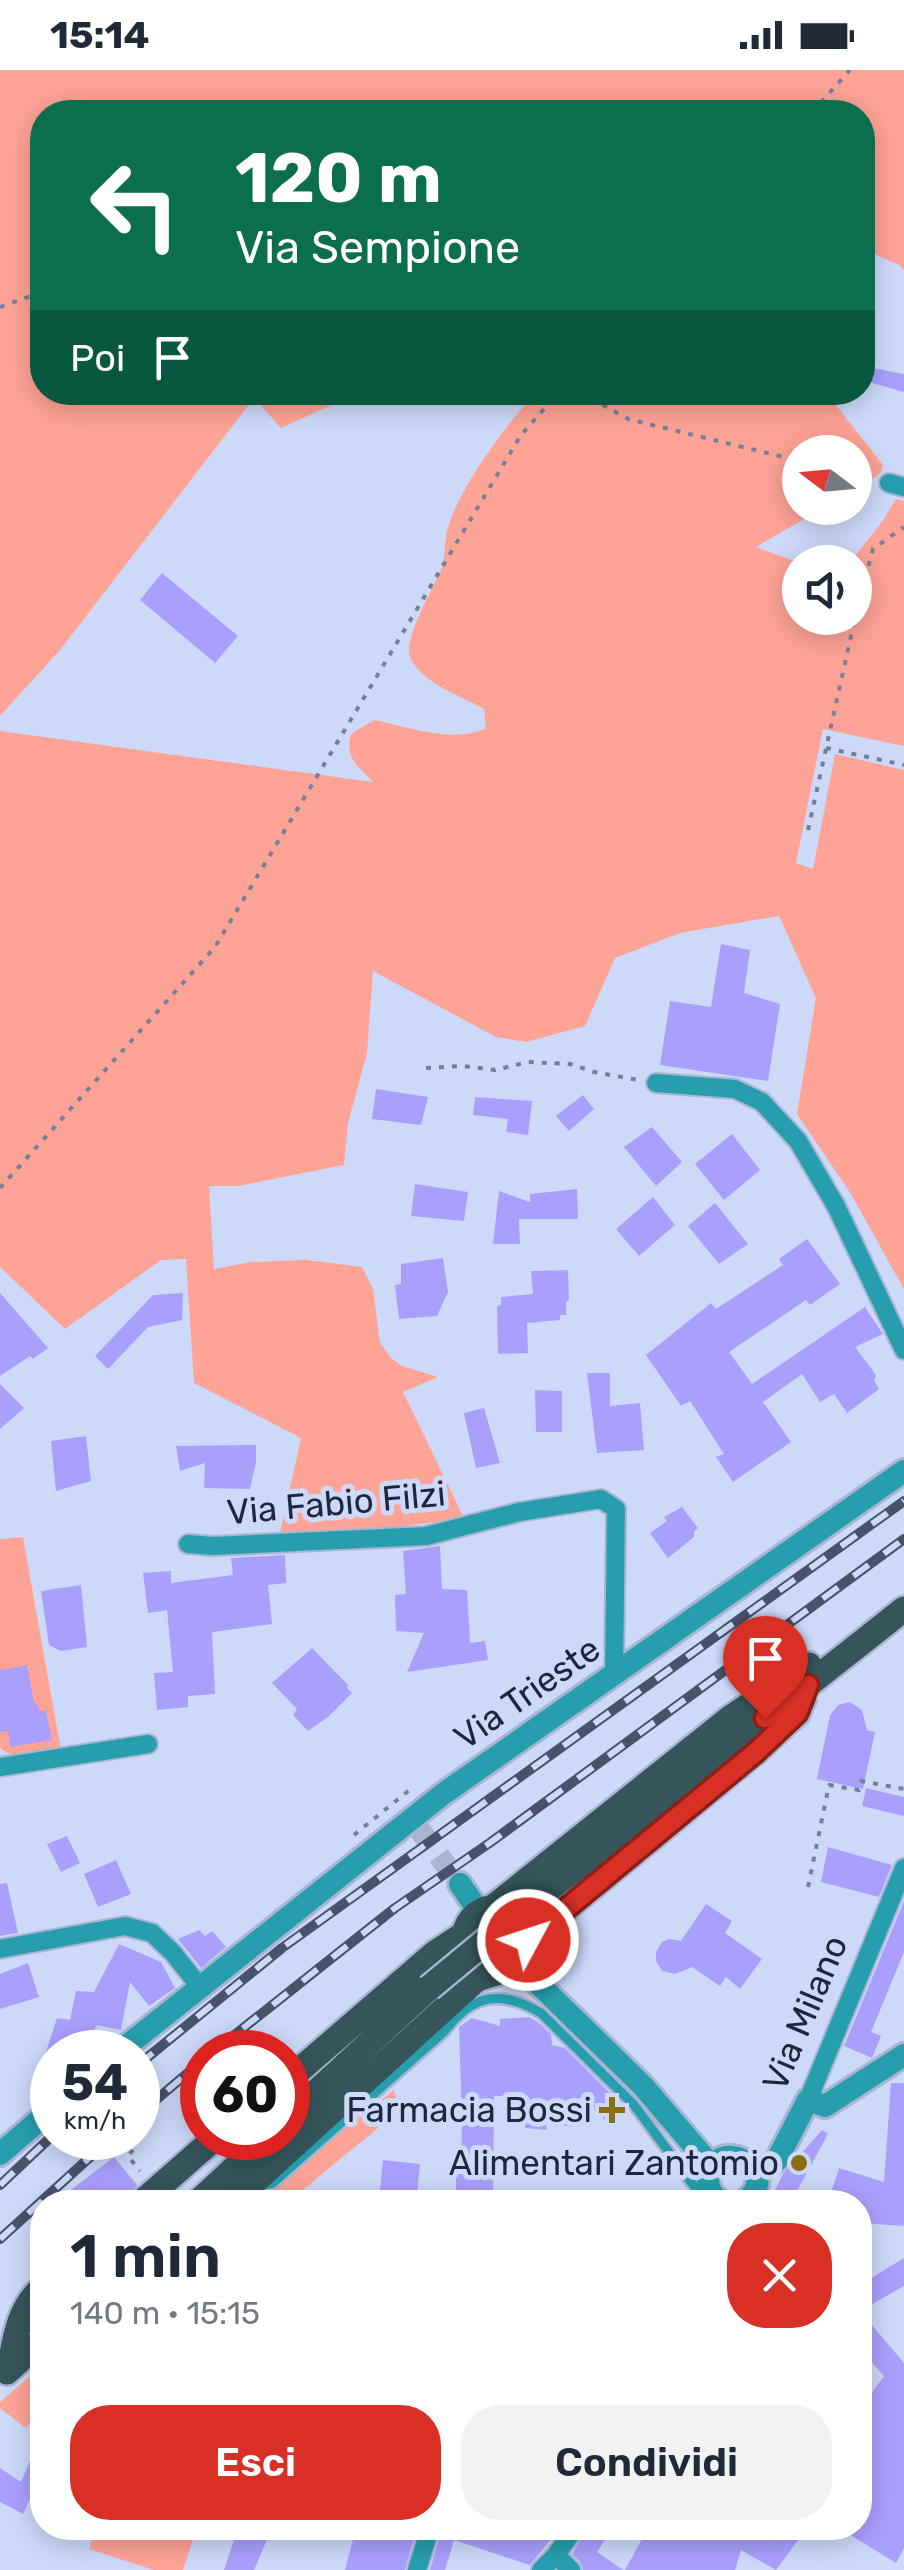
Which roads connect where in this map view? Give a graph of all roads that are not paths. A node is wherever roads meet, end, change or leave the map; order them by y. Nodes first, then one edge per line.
1 (656, 1083) road end
2 (904, 1350) edge
3 (904, 1470) edge
4 (188, 1544) dead end
5 (904, 1609) edge
6 (851, 1652) junction
7 (614, 1676) junction
8 (808, 1685) junction
9 (148, 1744) dead end
10 (0, 1767) edge
11 (904, 1868) edge
12 (460, 1884) tunnel mouth
13 (486, 1910) junction
14 (464, 1934) junction
15 (528, 1940) junction
16 (0, 1949) edge
17 (518, 1964) junction
18 (492, 1973) junction
19 (200, 1987) junction
20 (147, 2030) edge
21 (904, 2055) edge
22 (310, 2061) edge
23 (310, 2098) edge
24 (808, 2100) junction
25 (662, 2124) junction
26 (30, 2128) edge
27 (0, 2154) edge
28 (190, 2160) edge
29 (243, 2160) edge
30 (712, 2167) junction
31 (756, 2174) junction
32 (156, 2190) edge
33 (211, 2190) edge
34 (246, 2190) edge
35 (255, 2190) edge
36 (702, 2190) edge
37 (712, 2190) edge
38 (755, 2190) edge
39 (30, 2298) edge
40 (30, 2351) edge
41 (5, 2374) edge
42 (426, 2540) edge
43 (567, 2540) edge
44 (556, 2555) junction
45 (417, 2570) edge
46 (541, 2570) edge
47 (571, 2570) edge

1 - 2 street
3 - 7 street, Via Trieste
4 - 7 street, Via Fabio Filzi
5 - 6 main road
6 - 8 main road
6 - 13 main road
7 - 19 street, Via Trieste
8 - 15 main road
8 - 23 main road, bridge
9 - 10 street
11 - 24 street, Via Milano
12 - 13 street
13 - 14 main road
13 - 15 main road
14 - 18 main road
14 - 22 main road
15 - 17 main road
16 - 19 street
17 - 18 main road
17 - 25 street
18 - 34 main road
19 - 20 street, Via Trieste
21 - 24 street
24 - 31 street, Via Milano
25 - 30 street
25 - 35 lane
25 - 36 lane
26 - 27 street
28 - 32 main road
29 - 33 main road
30 - 31 street
30 - 37 street
31 - 38 street, Via Milano
39 - 41 main road
40 - 41 main road
42 - 45 street
43 - 44 street
44 - 46 street
44 - 47 street

